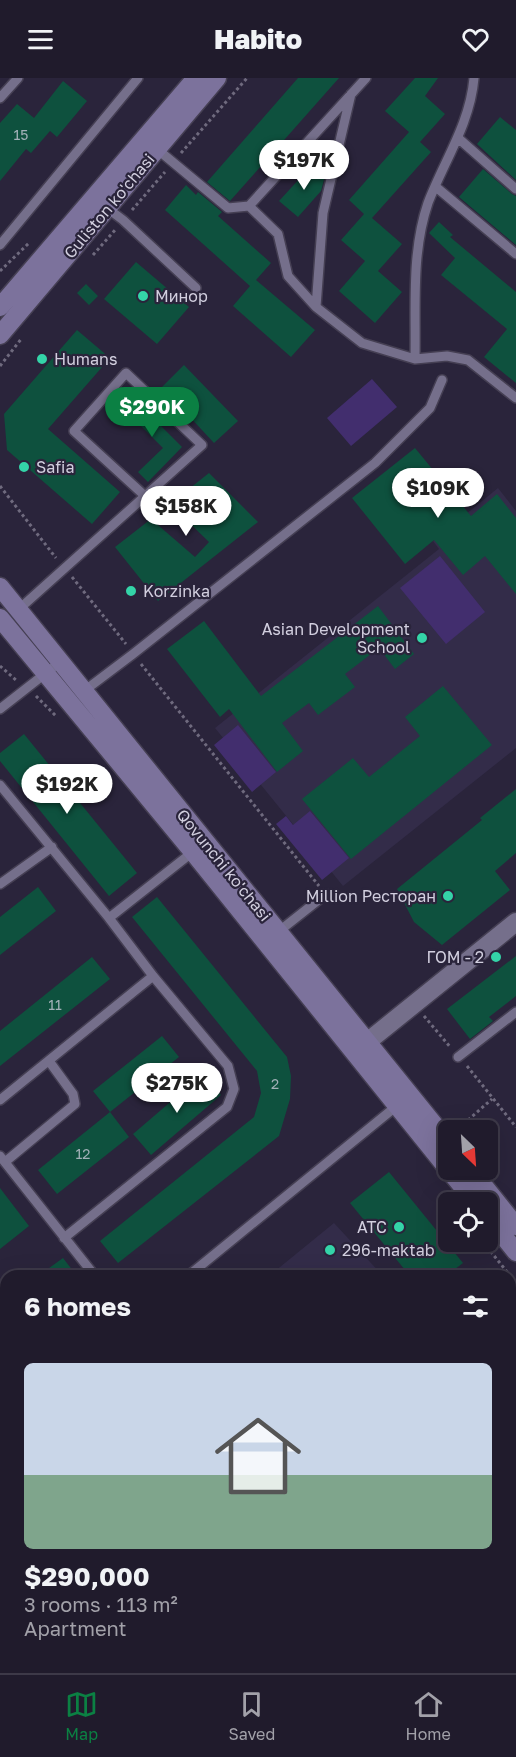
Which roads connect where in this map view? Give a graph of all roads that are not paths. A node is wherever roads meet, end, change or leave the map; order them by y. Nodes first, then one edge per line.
1 (18, 78) edge
2 (196, 78) edge
3 (218, 78) edge
4 (366, 78) edge
5 (474, 78) edge
6 (134, 79) edge
7 (351, 94) junction
8 (0, 98) edge
9 (458, 138) junction
10 (157, 149) junction
11 (436, 187) junction
12 (516, 189) edge
13 (249, 206) junction
14 (107, 207) junction
15 (0, 245) edge
16 (516, 254) edge
17 (196, 288) dead end
18 (6, 304) edge
19 (316, 307) junction
20 (0, 335) edge
21 (415, 359) junction
22 (442, 380) dead end
23 (516, 398) edge
24 (145, 496) junction
25 (0, 588) edge
26 (18, 610) junction
27 (0, 618) edge
28 (60, 662) junction
29 (45, 674) junction
30 (84, 691) junction
31 (0, 709) edge
32 (0, 784) edge
33 (52, 846) junction
34 (199, 847) junction
35 (0, 884) edge
36 (326, 894) road end
37 (109, 918) junction
38 (516, 922) edge
39 (278, 932) junction
40 (153, 976) junction
41 (516, 1012) edge
42 (361, 1047) junction
43 (458, 1057) dead end
44 (49, 1061) junction
45 (0, 1100) edge
46 (404, 1100) junction
47 (438, 1132) edge
48 (438, 1152) edge
49 (2, 1159) edge
50 (458, 1180) edge
51 (479, 1180) edge
52 (467, 1192) edge
53 (516, 1226) edge
54 (498, 1230) edge
55 (64, 1238) junction
56 (516, 1252) edge
57 (90, 1270) edge
58 (195, 1270) edge

1 - 8 lane
2 - 18 street, Guliston ko'chasi
3 - 10 street, Guliston ko'chasi
4 - 7 lane
5 - 9 lane
6 - 15 lane
7 - 13 lane
7 - 19 lane
9 - 11 lane
9 - 12 lane
10 - 13 lane
10 - 14 street, Guliston ko'chasi
11 - 16 lane
11 - 21 lane
13 - 19 lane
14 - 17 lane
14 - 18 street, Guliston ko'chasi
18 - 20 street, Guliston ko'chasi
19 - 21 lane
21 - 23 lane
22 - 30 lane
24 - 24 lane
24 - 26 lane
25 - 26 street, Qovunchi ko'chasi
26 - 28 street, Qovunchi ko'chasi
27 - 29 street, Qovunchi ko'chasi
28 - 29 lane
28 - 30 street, Qovunchi ko'chasi
29 - 31 lane
29 - 34 street, Qovunchi ko'chasi
30 - 34 street, Qovunchi ko'chasi
32 - 33 lane
33 - 35 lane
33 - 37 lane
34 - 37 lane
34 - 39 street, Qovunchi ko'chasi
34 - 42 street, Qovunchi ko'chasi
36 - 39 lane
37 - 40 lane
38 - 42 street
39 - 42 street, Qovunchi ko'chasi
40 - 44 lane
40 - 55 lane
41 - 43 lane
42 - 46 street, Qovunchi ko'chasi
44 - 45 lane
44 - 49 lane
46 - 47 street, Qovunchi ko'chasi
46 - 48 street, Qovunchi ko'chasi
46 - 58 lane
49 - 55 lane
50 - 52 street, Qovunchi ko'chasi
51 - 53 street
54 - 56 street
55 - 57 lane

